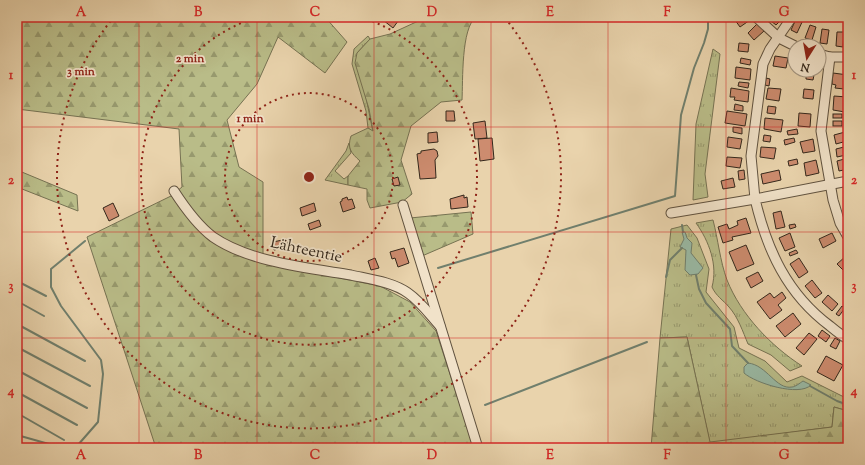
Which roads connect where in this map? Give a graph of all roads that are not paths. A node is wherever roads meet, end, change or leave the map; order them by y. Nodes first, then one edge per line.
1 (756, 17) edge
2 (792, 17) edge
3 (779, 38) junction
4 (787, 42) edge
5 (827, 56) edge
6 (830, 57) junction
7 (848, 57) edge
8 (848, 181) edge
9 (830, 184) junction
10 (174, 191) dead end
11 (755, 198) junction
12 (403, 204) dead end
13 (671, 213) dead end
14 (848, 237) edge
15 (440, 326) junction
16 (848, 339) edge
17 (478, 448) edge

1 - 3 street
2 - 3 street
3 - 4 street
3 - 11 street
5 - 6 street
6 - 7 street
6 - 9 street
8 - 9 street
9 - 11 street
9 - 14 street
10 - 15 street, Lähteentie
11 - 13 street
11 - 16 street
12 - 15 street, Lähteentie
15 - 17 street, Lähteentie

